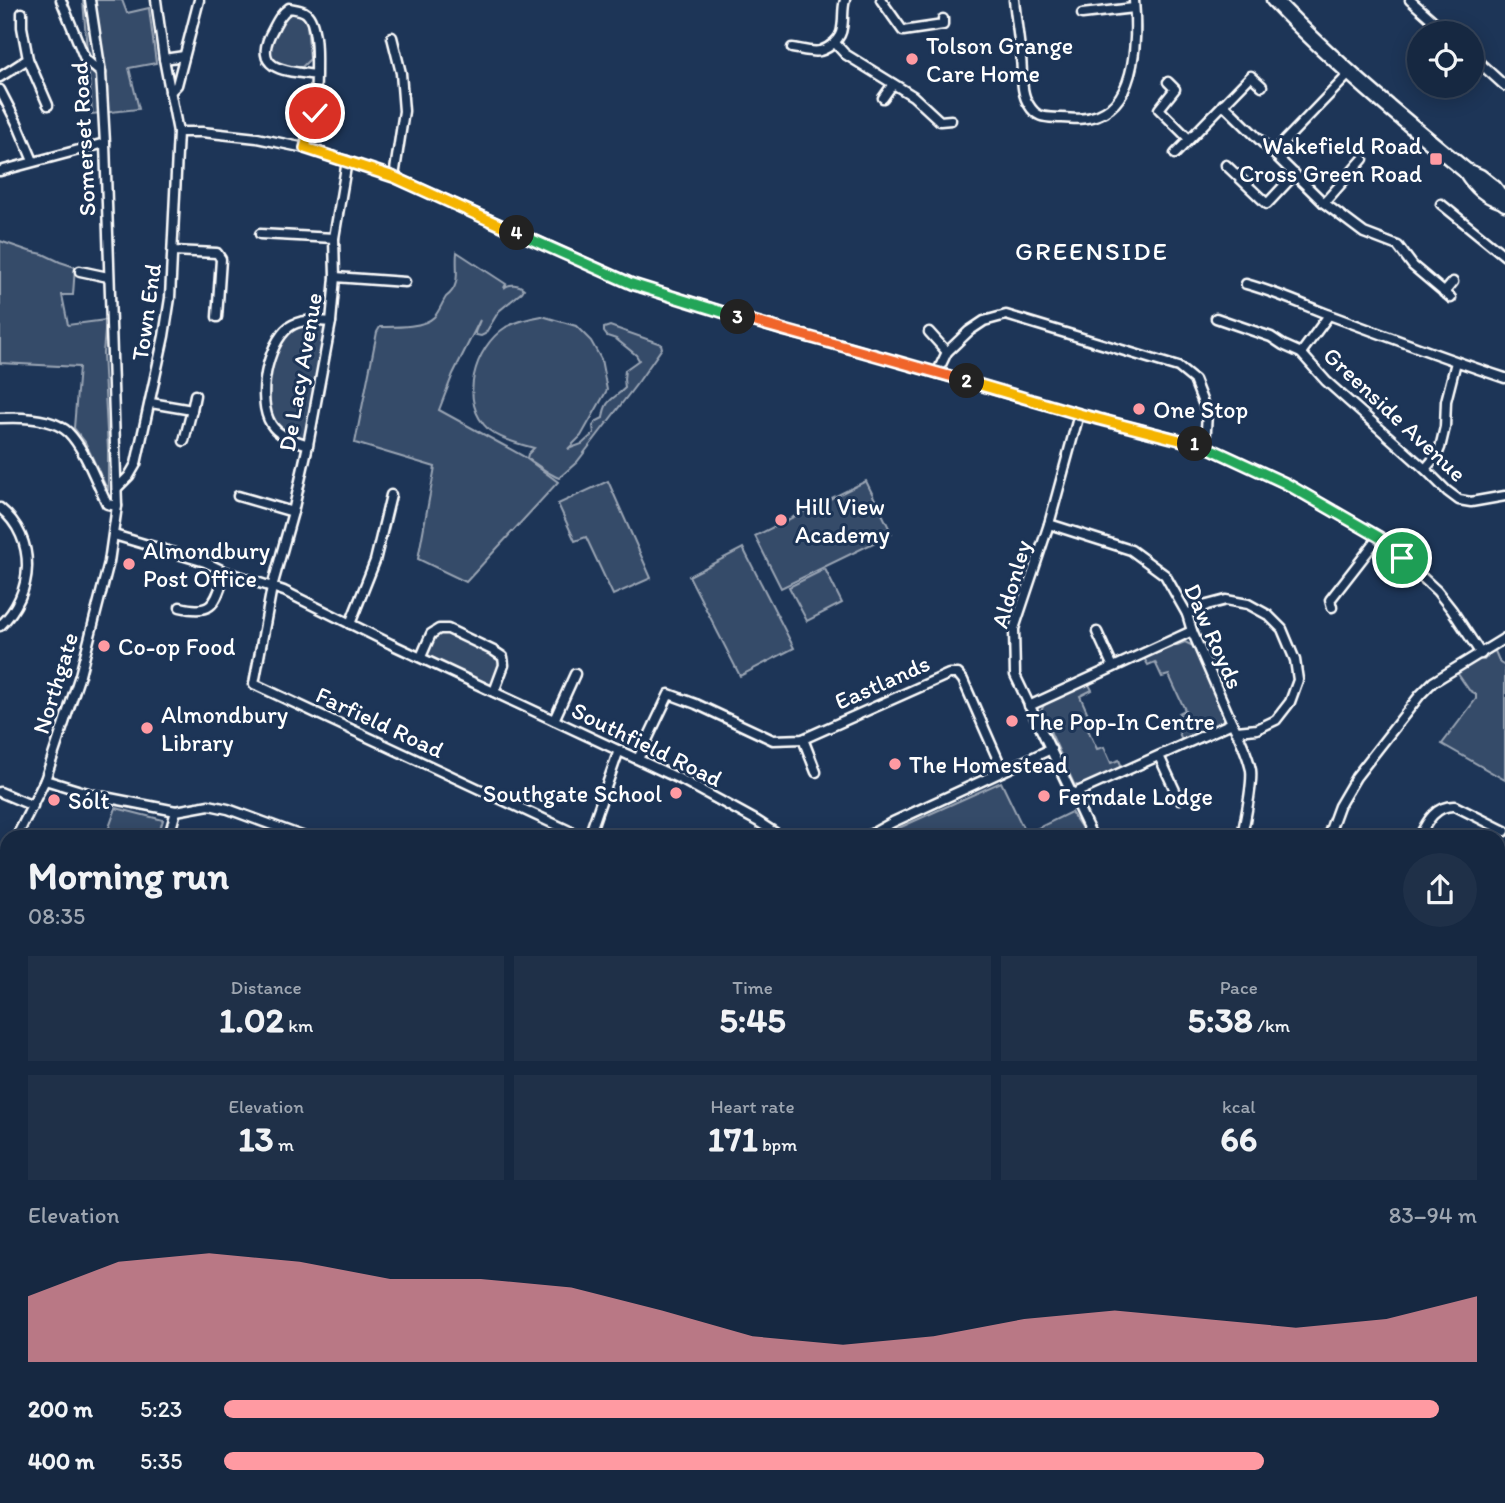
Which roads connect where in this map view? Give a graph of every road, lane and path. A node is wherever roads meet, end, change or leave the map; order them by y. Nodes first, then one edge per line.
1 (61, 0) edge
2 (90, 0) edge
3 (156, 0) edge
4 (199, 0) edge
5 (845, 0) edge
6 (881, 0) edge
7 (1014, 0) edge
8 (1274, 0) edge
9 (1410, 0) edge
10 (1134, 4) edge
11 (22, 13) dead end
12 (1082, 14) dead end
13 (943, 19) dead end
14 (1434, 21) edge
15 (392, 37) dead end
16 (835, 43) junction
17 (792, 48) dead end
18 (184, 55) junction
19 (28, 59) junction
20 (164, 60) junction
21 (1484, 67) edge
22 (101, 73) junction
23 (1350, 73) junction
24 (316, 75) junction
25 (0, 77) edge
26 (1168, 82) dead end
27 (893, 84) junction
28 (1262, 86) dead end
29 (1505, 86) edge
30 (0, 90) edge
31 (170, 92) junction
32 (883, 98) dead end
33 (1223, 104) junction
34 (48, 106) dead end
35 (951, 120) dead end
36 (178, 132) junction
37 (1189, 139) junction
38 (105, 143) junction
39 (305, 148) junction
40 (1274, 152) junction
41 (1175, 154) dead end
42 (1363, 159) dead end
43 (33, 161) junction
44 (347, 161) junction
45 (1226, 165) dead end
46 (0, 171) edge
47 (1295, 174) junction
48 (394, 177) junction
49 (1504, 201) edge
50 (1324, 203) junction
51 (1441, 204) dead end
52 (260, 234) dead end
53 (334, 238) junction
54 (173, 251) junction
55 (1505, 256) edge
56 (80, 271) dead end
57 (108, 277) junction
58 (335, 277) junction
59 (405, 282) dead end
60 (1453, 282) dead end
61 (1246, 284) dead end
62 (1329, 315) junction
63 (217, 317) dead end
64 (1216, 318) dead end
65 (331, 322) junction
66 (929, 332) dead end
67 (947, 352) junction
68 (1301, 353) junction
69 (1456, 362) junction
70 (937, 373) junction
71 (1505, 378) edge
72 (195, 395) dead end
73 (151, 402) junction
74 (192, 410) junction
75 (1079, 414) junction
76 (0, 418) edge
77 (184, 441) dead end
78 (308, 445) junction
79 (1205, 446) junction
80 (1425, 469) junction
81 (117, 488) junction
82 (391, 495) dead end
83 (238, 496) dead end
84 (1505, 496) edge
85 (117, 506) junction
86 (0, 508) edge
87 (293, 512) junction
88 (1049, 524) junction
89 (114, 535) junction
90 (1379, 537) junction
91 (226, 572) junction
92 (272, 587) junction
93 (180, 607) dead end
94 (1332, 607) dead end
95 (1187, 614) junction
96 (350, 624) junction
97 (0, 625) edge
98 (1192, 631) junction
99 (1097, 632) dead end
100 (1505, 638) edge
101 (1481, 654) junction
102 (421, 657) junction
103 (1113, 667) junction
104 (575, 674) dead end
105 (494, 692) junction
106 (1029, 706) junction
107 (554, 720) junction
108 (1234, 727) junction
109 (803, 739) junction
110 (1051, 749) junction
111 (619, 750) junction
112 (1159, 756) junction
113 (638, 759) junction
114 (1003, 771) junction
115 (816, 772) dead end
116 (45, 780) junction
117 (0, 792) edge
118 (1073, 794) junction
119 (1179, 799) dead end
120 (33, 806) junction
121 (176, 811) junction
122 (20, 830) edge
123 (171, 830) edge
124 (286, 830) edge
125 (567, 830) edge
126 (591, 830) edge
127 (771, 830) edge
128 (879, 830) edge
129 (1089, 830) edge
130 (1243, 830) edge
131 (1330, 830) edge
132 (1423, 830) edge
133 (1503, 830) edge

1 - 22 street
2 - 22 street, Somerset Road
3 - 20 street, Town End
4 - 18 street
5 - 16 street
6 - 13 street
7 - 10 street
8 - 23 highway
9 - 14 street
10 - 12 street
11 - 19 street
15 - 48 street
16 - 17 street
16 - 27 street
18 - 20 street
18 - 31 street
19 - 25 street
19 - 34 street
20 - 31 street, Town End
21 - 29 street
22 - 38 street, Somerset Road
23 - 40 street
23 - 49 highway
24 - 24 street
24 - 39 street
26 - 37 street
27 - 32 street
27 - 35 street
28 - 33 street
30 - 43 street
31 - 36 street, Town End
33 - 37 street
33 - 40 street
36 - 39 street
36 - 54 street, Town End
37 - 41 street
38 - 43 street
38 - 57 street, Somerset Road
39 - 44 street
40 - 47 street
42 - 50 street
43 - 46 street
44 - 48 street
44 - 53 street, De Lacy Avenue
45 - 47 street
47 - 50 street
48 - 70 street
50 - 60 street
51 - 55 street
52 - 53 street
53 - 58 street, De Lacy Avenue
54 - 63 street
54 - 73 street, Town End
56 - 57 street
57 - 81 street, Somerset Road
58 - 59 street
58 - 65 street, De Lacy Avenue
61 - 62 street
62 - 68 street, Greenside Avenue
62 - 69 street
64 - 68 street, Greenside Avenue
65 - 78 street, De Lacy Avenue
65 - 78 street
66 - 67 street
67 - 70 street
67 - 79 street
68 - 80 street, Greenside Avenue
69 - 71 street
69 - 80 street
70 - 75 street
72 - 74 street
73 - 74 street
73 - 81 street, Town End
74 - 77 street
75 - 79 street
75 - 88 street, Aldonley
76 - 85 street
78 - 87 street, De Lacy Avenue
79 - 90 street
80 - 84 street, Greenside Avenue
81 - 85 street
82 - 96 street
83 - 87 street
85 - 89 street
86 - 97 street
87 - 92 street, De Lacy Avenue
88 - 95 street, Daw Royds
88 - 106 street, Aldonley
89 - 91 street, Southfield Road
89 - 116 street, Northgate
90 - 94 street
90 - 101 street
91 - 92 street, Southfield Road
91 - 93 street
92 - 96 street, Southfield Road
92 - 125 street, Farfield Road
95 - 98 street, Daw Royds
95 - 108 street
96 - 102 street, Southfield Road
98 - 103 street
98 - 108 street, Daw Royds
99 - 103 street
100 - 101 street
101 - 131 street
102 - 105 street, Southfield Road
102 - 105 street
103 - 106 street
104 - 107 street
105 - 107 street, Southfield Road
106 - 110 street, Aldonley
107 - 111 street, Southfield Road
108 - 112 street
108 - 130 street, Daw Royds
109 - 113 street, Eastlands
109 - 114 street, Eastlands
109 - 115 street
110 - 114 street
110 - 118 street, Aldonley
111 - 113 street, Southfield Road
111 - 126 street
112 - 118 street
112 - 119 street
113 - 127 street, Southfield Road
114 - 128 street
116 - 120 street, Northgate
116 - 121 street
117 - 120 street
118 - 129 street, Aldonley
120 - 122 street, Northgate
121 - 123 street
121 - 124 street
132 - 133 street

